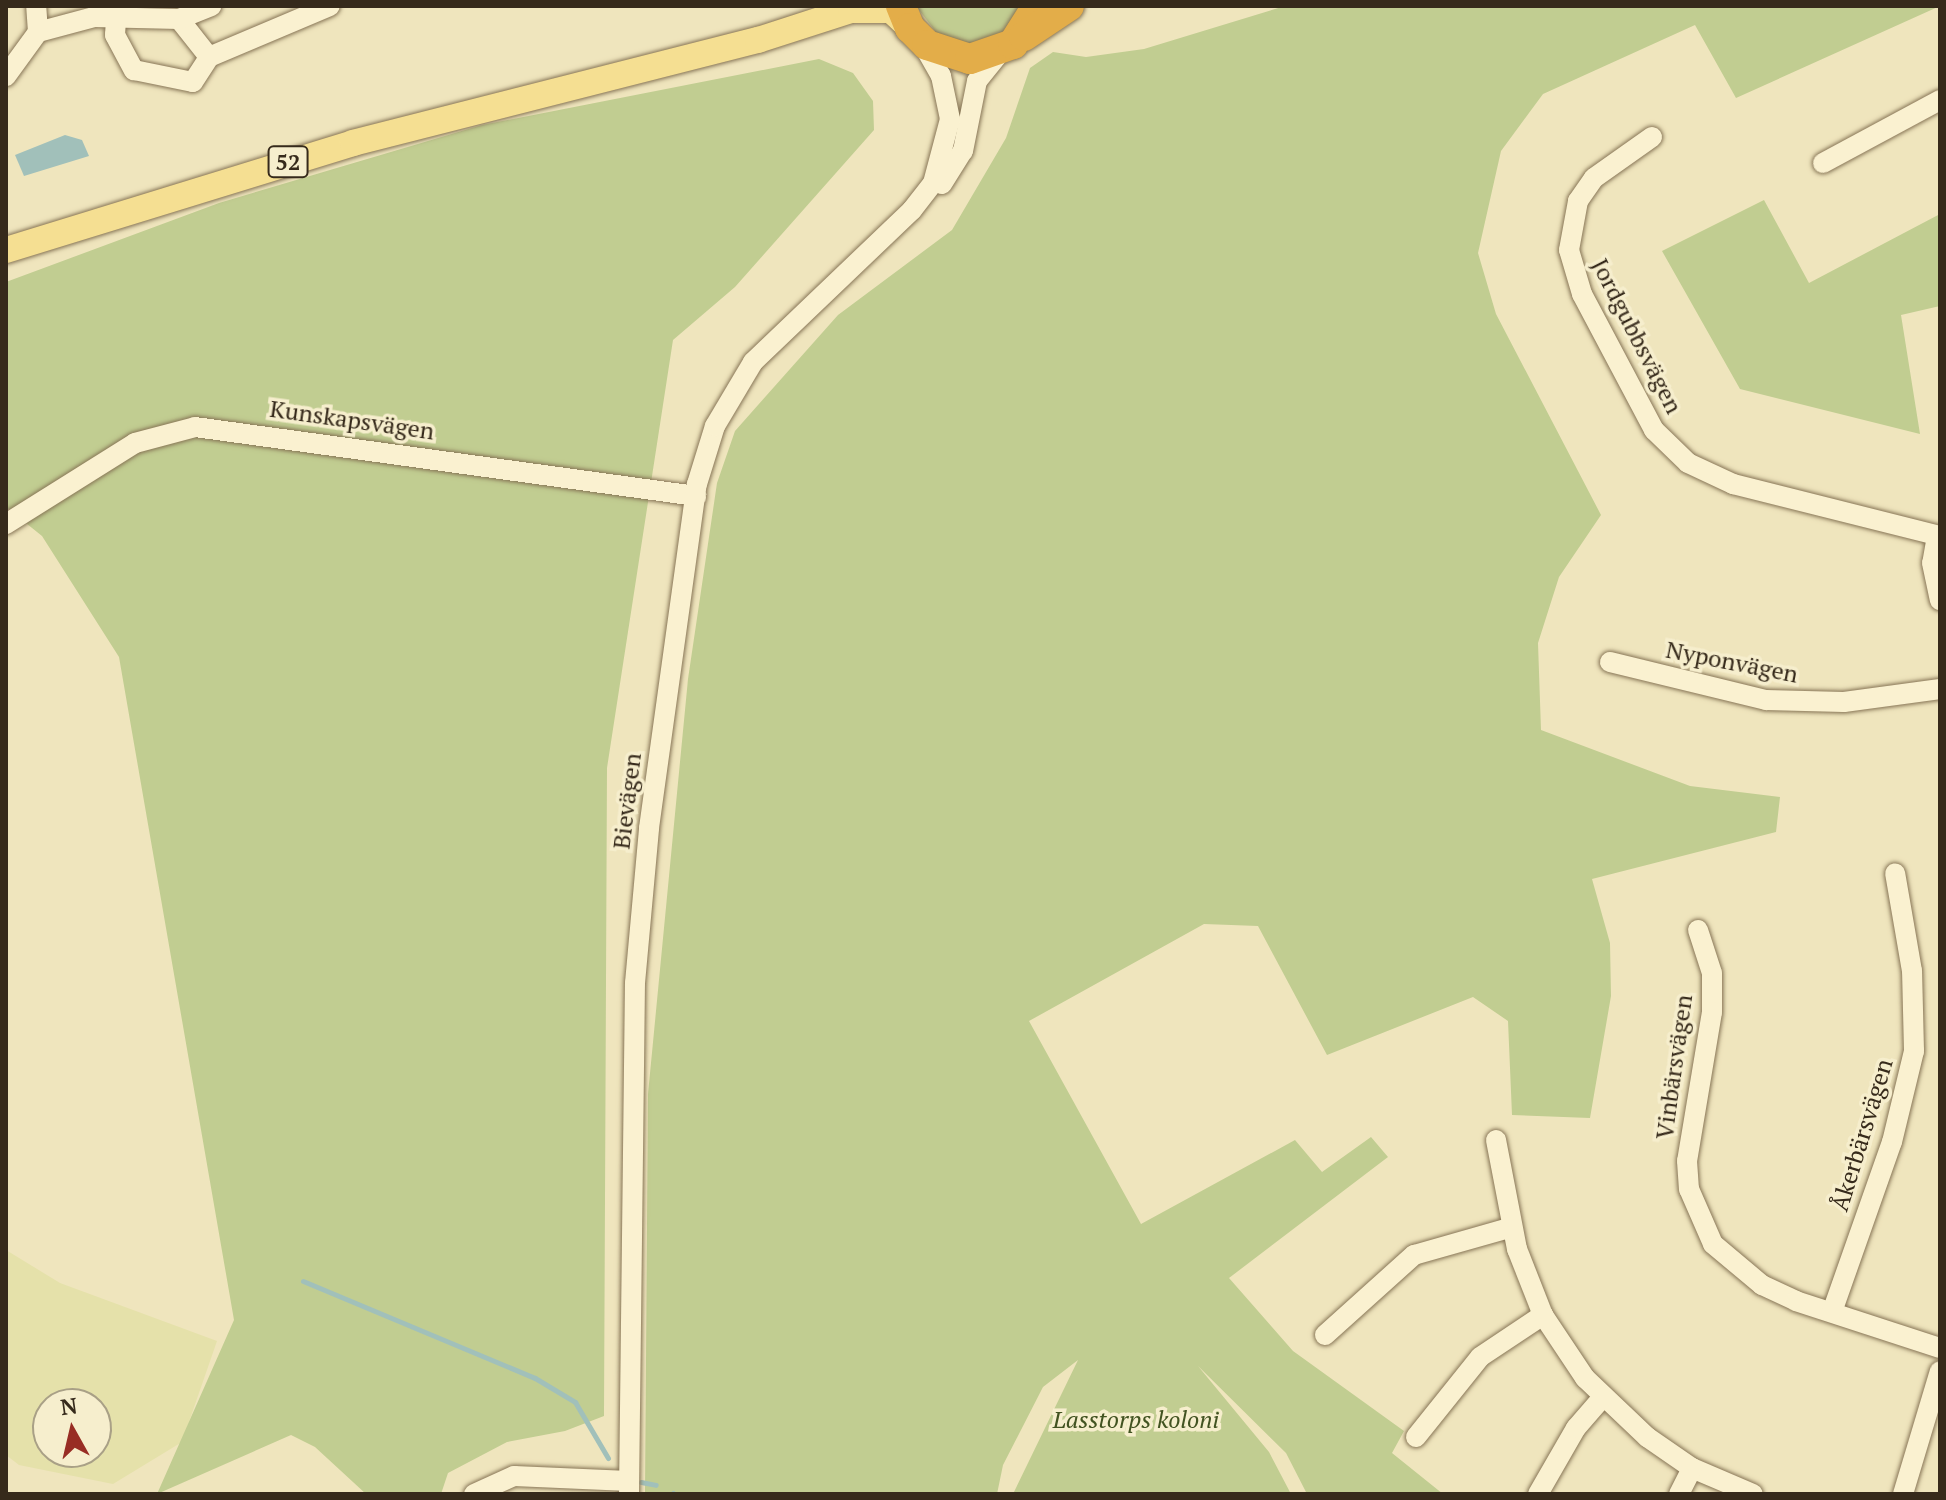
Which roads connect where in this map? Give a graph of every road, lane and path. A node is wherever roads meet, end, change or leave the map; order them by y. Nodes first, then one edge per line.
1 (36, 6) edge
2 (211, 6) edge
3 (330, 6) edge
4 (805, 6) edge
5 (1037, 6) edge
6 (1069, 6) edge
7 (116, 11) edge
8 (179, 19) junction
9 (910, 24) edge
10 (38, 32) junction
11 (1008, 47) junction
12 (209, 57) junction
13 (6, 76) edge
14 (1940, 100) edge
15 (1652, 137) dead end
16 (1823, 163) dead end
17 (920, 201) junction
18 (6, 234) edge
19 (6, 250) edge
20 (696, 496) junction
21 (14, 520) edge
22 (1939, 536) edge
23 (1940, 600) edge
24 (1610, 662) dead end
25 (1940, 689) edge
26 (1895, 873) dead end
27 (1698, 930) dead end
28 (1496, 1140) dead end
29 (1512, 1227) junction
30 (1832, 1312) junction
31 (1543, 1315) junction
32 (1325, 1335) dead end
33 (1940, 1348) edge
34 (1940, 1371) edge
35 (1602, 1398) junction
36 (1416, 1437) dead end
37 (1692, 1468) junction
38 (629, 1487) edge
39 (474, 1494) edge
40 (1538, 1494) edge
41 (1679, 1494) edge
42 (1753, 1494) edge
43 (1903, 1494) edge

1 - 10 street
2 - 8 street
3 - 12 street
4 - 18 main road, 52
5 - 11 highway
6 - 11 highway, 52
7 - 8 street
7 - 10 street
7 - 12 street
8 - 12 street
9 - 11 highway, 52
9 - 17 street, Bievägen
9 - 19 main road, 52
10 - 13 street
11 - 17 street, Bievägen
14 - 16 street
15 - 22 street, Jordgubbsvägen
17 - 20 street, Bievägen
20 - 21 street, Kunskapsvägen
20 - 38 street, Bievägen
22 - 23 street
24 - 25 street, Nyponvägen
26 - 30 street, Åkerbärsvägen
27 - 30 street, Vinbärsvägen
28 - 29 street
29 - 31 street
29 - 32 street
30 - 33 street, Vinbärsvägen
31 - 35 street
31 - 36 street
34 - 43 street
35 - 37 street
35 - 40 street
37 - 41 street
37 - 42 street
38 - 39 street

